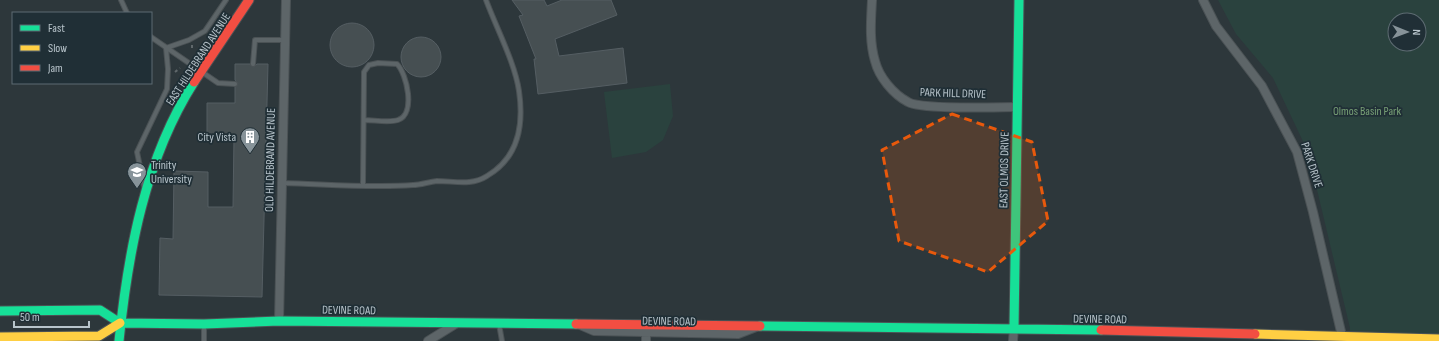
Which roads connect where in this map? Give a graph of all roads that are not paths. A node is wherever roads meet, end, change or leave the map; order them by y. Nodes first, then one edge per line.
1 (121, 0) edge
2 (226, 0) edge
3 (249, 0) edge
4 (286, 0) edge
5 (486, 0) edge
6 (872, 0) edge
7 (1019, 0) edge
8 (1203, 0) edge
9 (126, 12) edge
10 (152, 38) edge
11 (285, 40) junction
12 (166, 48) junction
13 (253, 64) dead end
14 (202, 72) junction
15 (235, 84) dead end
16 (1017, 107) junction
17 (364, 120) junction
18 (282, 183) junction
19 (363, 184) junction
20 (145, 193) junction
21 (0, 311) edge
22 (279, 321) junction
23 (120, 323) junction
24 (457, 323) junction
25 (499, 323) junction
26 (204, 324) junction
27 (577, 324) junction
28 (760, 326) junction
29 (1014, 328) junction
30 (646, 332) junction
31 (1342, 336) junction
32 (0, 337) edge
33 (1439, 338) edge
34 (22, 339) edge
35 (60, 339) edge
36 (119, 341) edge
37 (204, 341) edge
38 (428, 341) edge
39 (502, 341) edge
40 (646, 341) edge
41 (1012, 341) edge

1 - 9 lane
2 - 12 lane
3 - 14 street, EAST HILDEBRAND AVENUE
4 - 11 street, OLD HILDEBRAND AVENUE
5 - 19 lane
6 - 16 street, PARK HILL DRIVE
7 - 16 street, EAST OLMOS DRIVE
8 - 31 street, PARK DRIVE
10 - 12 lane
11 - 13 lane
11 - 18 street, OLD HILDEBRAND AVENUE
12 - 14 lane
12 - 20 lane
14 - 15 lane
14 - 20 street, EAST HILDEBRAND AVENUE
16 - 29 street, EAST OLMOS DRIVE
17 - 17 lane
17 - 19 lane
18 - 19 lane
18 - 22 street, OLD HILDEBRAND AVENUE
20 - 23 street, EAST HILDEBRAND AVENUE
21 - 23 street
22 - 24 street, DEVINE ROAD
22 - 26 street, DEVINE ROAD
23 - 26 street, DEVINE ROAD
23 - 35 street
23 - 36 street, EAST HILDEBRAND AVENUE
24 - 25 street, DEVINE ROAD
24 - 38 street
25 - 27 street, DEVINE ROAD
25 - 39 lane
26 - 37 lane
27 - 28 street, DEVINE ROAD
27 - 30 street, DEVINE ROAD
28 - 29 street, DEVINE ROAD
28 - 30 street, DEVINE ROAD
29 - 31 street, DEVINE ROAD
29 - 41 street, EAST OLMOS DRIVE
30 - 40 street
31 - 33 street, DEVINE ROAD
32 - 34 street
34 - 35 street

